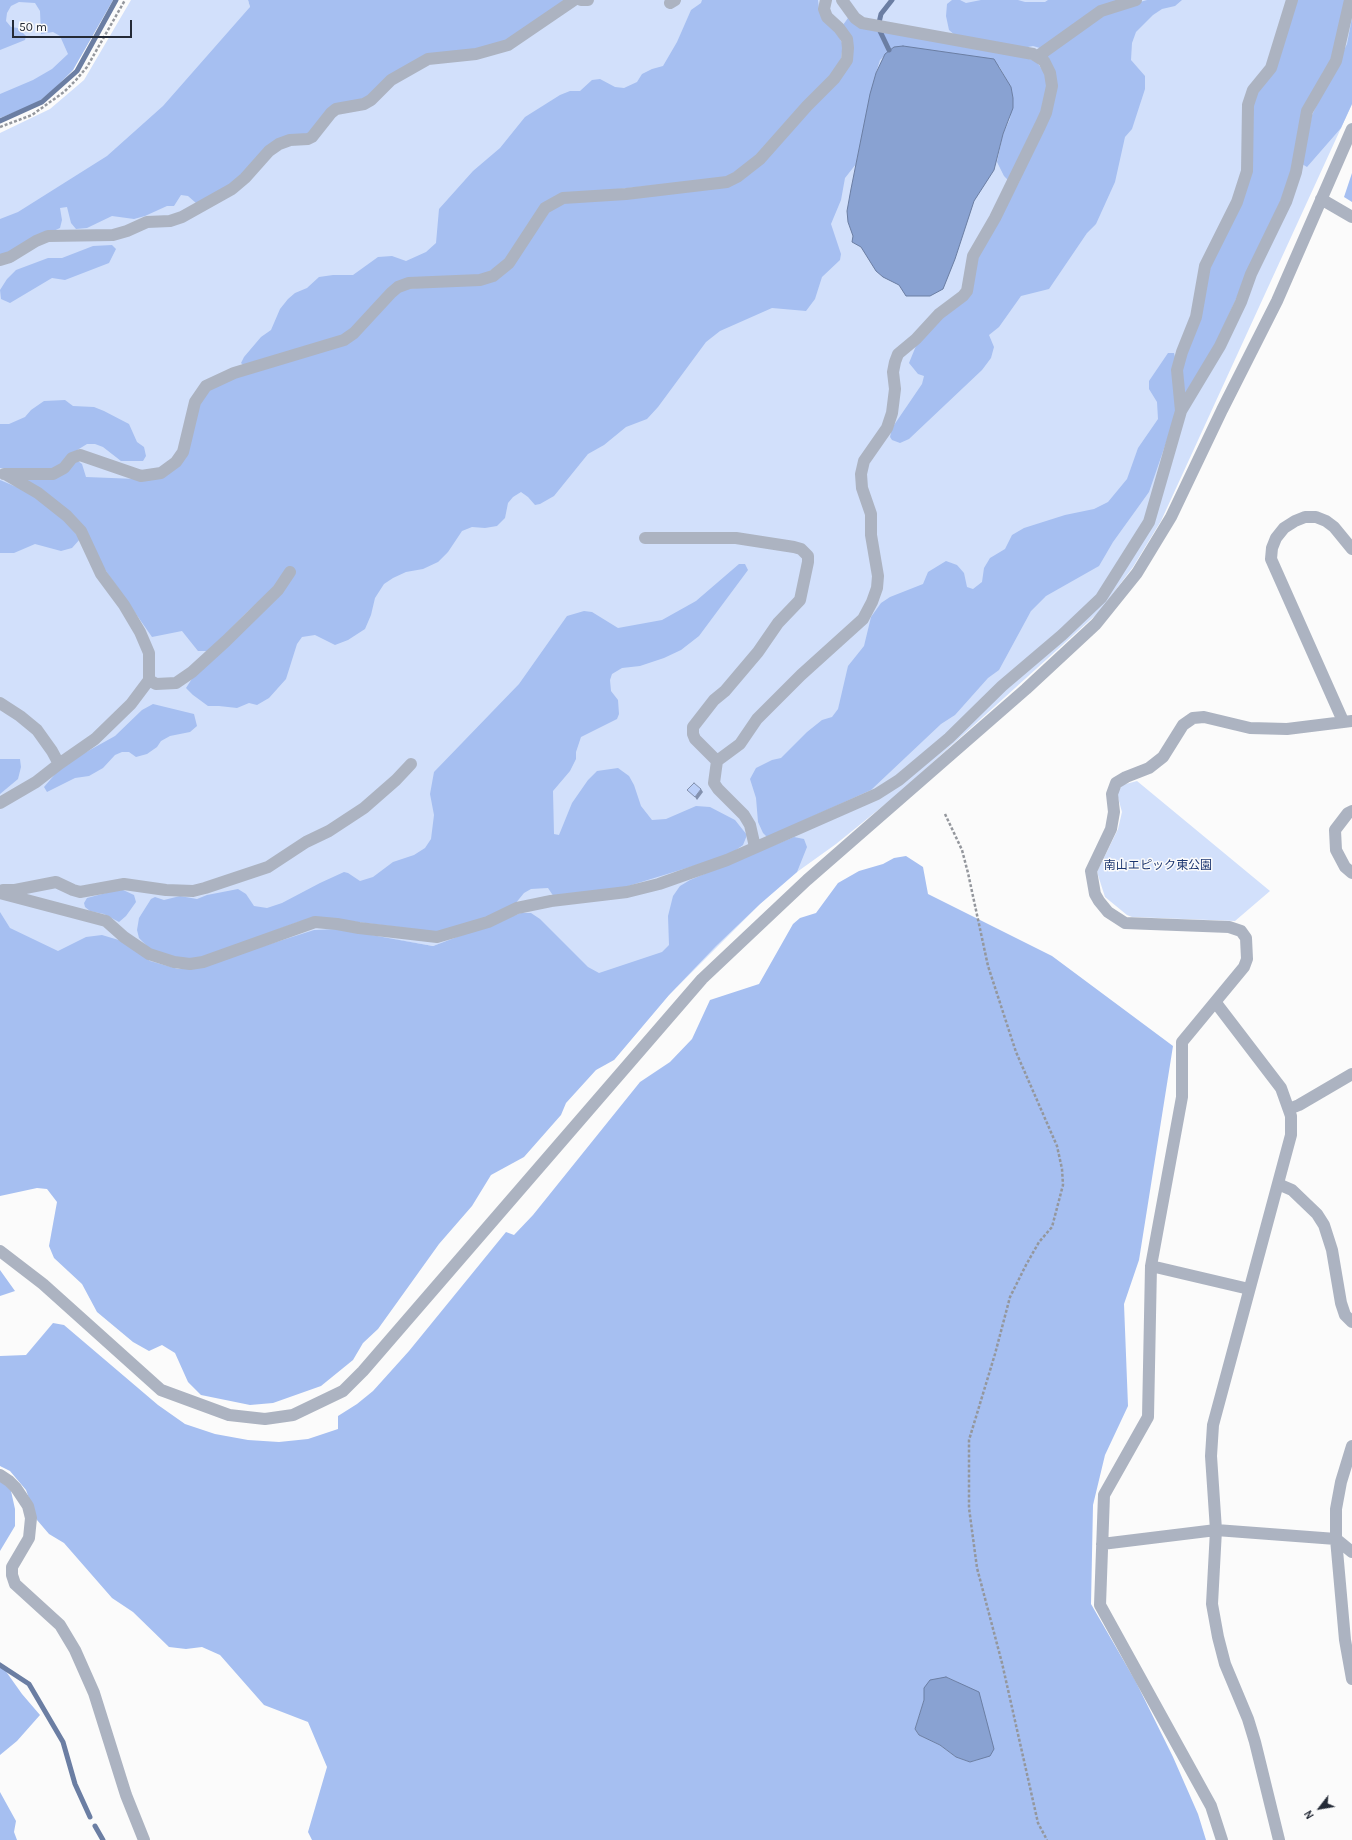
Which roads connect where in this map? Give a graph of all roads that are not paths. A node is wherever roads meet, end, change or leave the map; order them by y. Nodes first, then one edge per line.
1 (574, 0) edge
2 (581, 0) edge
3 (588, 0) edge
4 (826, 0) edge
5 (842, 0) edge
6 (1136, 0) edge
7 (1292, 0) edge
8 (1350, 0) edge
9 (1038, 56) junction
10 (1352, 129) edge
11 (1320, 199) junction
12 (1352, 217) edge
13 (0, 260) edge
14 (1182, 411) junction
15 (2, 474) edge
16 (645, 538) dead end
17 (1352, 549) edge
18 (290, 572) dead end
19 (149, 680) junction
20 (0, 703) edge
21 (1347, 721) edge
22 (717, 761) junction
23 (58, 764) junction
24 (411, 764) dead end
25 (0, 803) edge
26 (1352, 811) edge
27 (755, 848) junction
28 (1352, 873) edge
29 (0, 891) edge
30 (1216, 1003) junction
31 (1352, 1074) edge
32 (1288, 1109) junction
33 (1278, 1184) junction
34 (0, 1251) edge
35 (1151, 1266) junction
36 (1250, 1289) junction
37 (1352, 1322) edge
38 (1352, 1446) edge
39 (0, 1475) edge
40 (1216, 1530) junction
41 (1336, 1539) junction
42 (1102, 1544) junction
43 (1352, 1552) edge
44 (1352, 1679) edge
45 (144, 1840) edge
46 (1222, 1840) edge
47 (1279, 1840) edge

1 - 13 street
2 - 3 street
4 - 15 street
5 - 9 street
6 - 9 street
7 - 14 street
8 - 14 street
9 - 22 street
10 - 11 street
11 - 12 street
11 - 34 street
14 - 27 street
15 - 19 street
16 - 22 street
17 - 21 street
18 - 19 street
19 - 23 street
20 - 23 street
21 - 30 street
22 - 27 street
23 - 25 street
24 - 29 street
26 - 28 street
27 - 29 street
30 - 32 street
30 - 35 street
31 - 32 street
32 - 33 street
33 - 36 street
33 - 37 street
35 - 36 street
35 - 42 street
36 - 40 street
38 - 41 street
39 - 45 street
40 - 41 street
40 - 42 street
40 - 47 street
41 - 43 street
41 - 44 street
42 - 46 street

